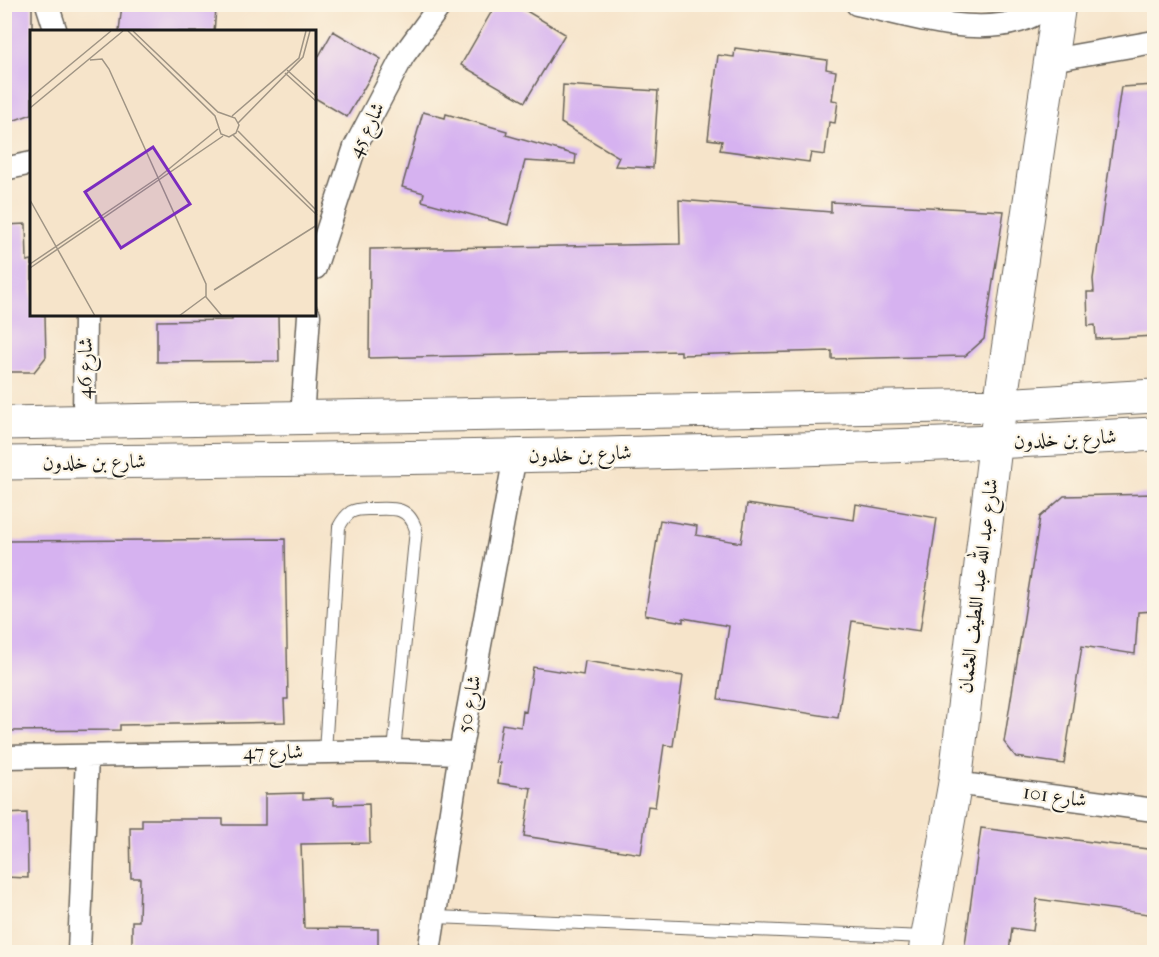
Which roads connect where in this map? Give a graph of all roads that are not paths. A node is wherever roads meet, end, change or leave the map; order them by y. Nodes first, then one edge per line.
1 (47, 4) edge
2 (441, 4) edge
3 (857, 4) edge
4 (1052, 4) edge
5 (1059, 4) edge
6 (55, 30) edge
7 (1155, 42) edge
8 (1051, 60) junction
9 (30, 163) edge
10 (4, 169) edge
11 (316, 265) edge
12 (85, 316) edge
13 (309, 316) edge
14 (1155, 396) edge
15 (1000, 405) junction
16 (302, 418) junction
17 (84, 422) junction
18 (4, 423) edge
19 (1155, 434) edge
20 (996, 443) junction
21 (515, 456) junction
22 (4, 463) edge
23 (394, 751) junction
24 (325, 752) junction
25 (460, 753) junction
26 (87, 756) junction
27 (4, 757) edge
28 (955, 783) junction
29 (1155, 810) edge
30 (435, 917) junction
31 (927, 945) edge
32 (79, 952) edge
33 (429, 952) edge

1 - 6 street
2 - 11 street, شارع 45
3 - 4 street
5 - 8 street, شارع عبد الله عبد اللطيف العثمان
7 - 8 street
8 - 15 street, شارع عبد الله عبد اللطيف العثمان
9 - 10 street
12 - 17 street, شارع 46
13 - 16 street
14 - 15 street, شارع بن خلدون
15 - 16 street, شارع بن خلدون
15 - 20 street, شارع عبد الله عبد اللطيف العثمان
16 - 17 street, شارع بن خلدون
17 - 18 street, شارع بن خلدون
19 - 20 street, شارع بن خلدون
20 - 21 street, شارع بن خلدون
20 - 28 street, شارع عبد الله عبد اللطيف العثمان
21 - 22 street, شارع بن خلدون
21 - 25 street, شارع 50
23 - 24 street, شارع 47
23 - 24 lane
23 - 25 street, شارع 47
24 - 26 street, شارع 47
25 - 30 street, شارع 50
26 - 27 street, شارع 47
26 - 32 street
28 - 29 street, شارع 101
28 - 31 street, شارع عبد الله عبد اللطيف العثمان
30 - 31 lane
30 - 33 street, شارع 50

